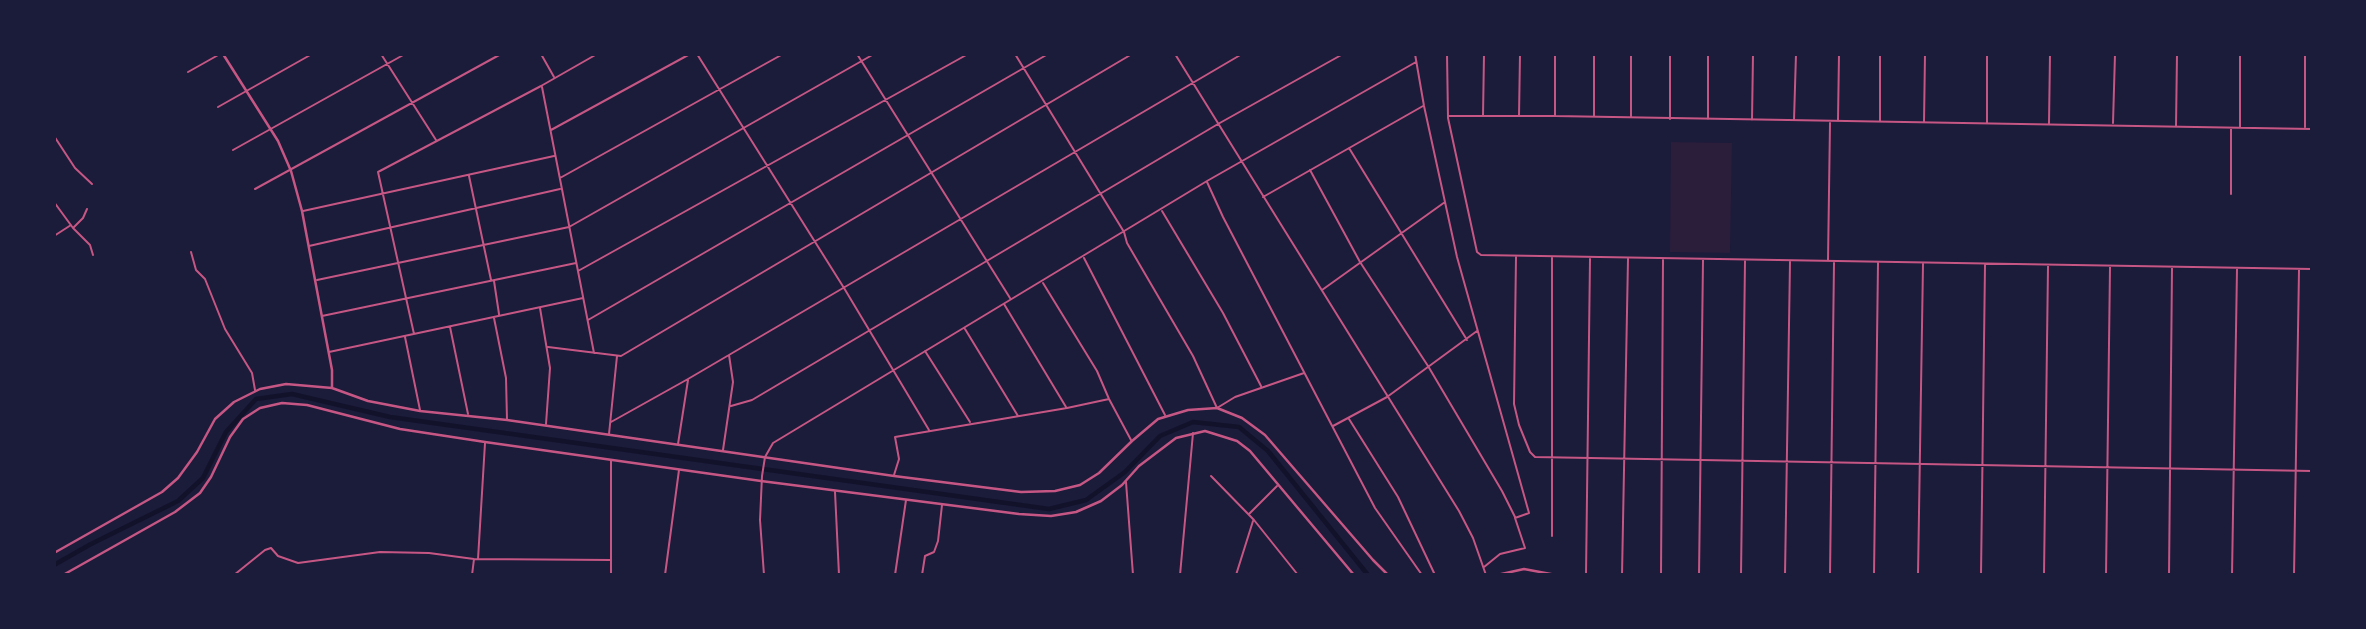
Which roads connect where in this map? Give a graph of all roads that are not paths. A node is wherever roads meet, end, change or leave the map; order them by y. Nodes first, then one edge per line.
1 (221, 54) edge
2 (312, 54) edge
3 (382, 54) edge
4 (405, 54) edge
5 (501, 54) edge
6 (541, 54) edge
7 (597, 54) edge
8 (690, 54) edge
9 (697, 54) edge
10 (783, 54) edge
11 (857, 54) edge
12 (874, 54) edge
13 (968, 54) edge
14 (1015, 54) edge
15 (1048, 54) edge
16 (1132, 54) edge
17 (1175, 54) edge
18 (1242, 54) edge
19 (1343, 54) edge
20 (1415, 54) edge
21 (1447, 54) edge
22 (1484, 54) edge
23 (1520, 54) edge
24 (1555, 54) edge
25 (1594, 54) edge
26 (1631, 54) edge
27 (1670, 54) edge
28 (1708, 54) edge
29 (1752, 54) edge
30 (1796, 54) edge
31 (1839, 54) edge
32 (1880, 54) edge
33 (1925, 54) edge
34 (1987, 54) edge
35 (2050, 54) edge
36 (2115, 54) edge
37 (2177, 54) edge
38 (2240, 54) edge
39 (2305, 54) edge
40 (862, 61) junction
41 (1416, 62) junction
42 (387, 64) junction
43 (1024, 68) junction
44 (188, 72) dead end
45 (554, 78) junction
46 (1192, 83) junction
47 (541, 86) junction
48 (719, 90) junction
49 (246, 92) junction
50 (885, 100) junction
51 (412, 103) junction
52 (1046, 105) junction
53 (1424, 106) junction
54 (218, 107) dead end
55 (1483, 116) junction
56 (1519, 116) junction
57 (1555, 116) junction
58 (1448, 117) junction
59 (1594, 117) junction
60 (1631, 117) junction
61 (1708, 118) junction
62 (1670, 119) junction
63 (1752, 120) junction
64 (1794, 120) junction
65 (1830, 121) junction
66 (1838, 121) junction
67 (1880, 121) junction
68 (1924, 122) junction
69 (1987, 123) junction
70 (1219, 124) junction
71 (2049, 124) junction
72 (2113, 125) junction
73 (2176, 126) junction
74 (2231, 127) junction
75 (2240, 127) junction
76 (744, 128) junction
77 (2305, 128) junction
78 (2312, 129) edge
79 (271, 130) junction
80 (550, 131) junction
81 (907, 135) junction
82 (54, 136) edge
83 (436, 141) junction
84 (1349, 148) junction
85 (233, 150) dead end
86 (1076, 152) junction
87 (555, 156) junction
88 (1241, 161) junction
89 (767, 166) junction
90 (1310, 170) junction
91 (291, 171) junction
92 (931, 173) junction
93 (468, 174) junction
94 (560, 178) junction
95 (1207, 181) junction
96 (92, 184) dead end
97 (255, 189) dead end
98 (562, 189) junction
99 (383, 193) junction
100 (1101, 193) junction
101 (2231, 194) dead end
102 (1263, 197) junction
103 (54, 202) edge
104 (1445, 202) junction
105 (790, 203) junction
106 (476, 208) junction
107 (87, 209) dead end
108 (1161, 210) junction
109 (302, 211) junction
110 (960, 220) junction
111 (72, 226) junction
112 (569, 227) junction
113 (391, 228) junction
114 (1124, 232) junction
115 (1401, 233) junction
116 (54, 236) edge
117 (814, 242) junction
118 (484, 245) junction
119 (308, 247) junction
120 (191, 252) dead end
121 (93, 255) dead end
122 (1516, 256) junction
123 (1083, 257) junction
124 (1552, 257) junction
125 (1590, 258) junction
126 (1628, 258) junction
127 (1663, 259) junction
128 (1703, 259) junction
129 (1745, 260) junction
130 (1790, 261) junction
131 (1828, 261) junction
132 (1834, 261) junction
133 (985, 262) junction
134 (1360, 262) junction
135 (1878, 262) junction
136 (398, 263) junction
137 (576, 263) junction
138 (1923, 263) junction
139 (1985, 264) junction
140 (2048, 265) junction
141 (2110, 266) junction
142 (2172, 267) junction
143 (2237, 268) junction
144 (2299, 269) junction
145 (2312, 269) edge
146 (578, 271) junction
147 (314, 280) junction
148 (492, 281) junction
149 (1042, 281) junction
150 (844, 288) junction
151 (1321, 291) junction
152 (583, 298) junction
153 (406, 299) junction
154 (1010, 299) junction
155 (1003, 304) junction
156 (539, 307) junction
157 (321, 316) junction
158 (500, 316) junction
159 (494, 317) junction
160 (587, 320) junction
161 (450, 326) junction
162 (964, 328) junction
163 (870, 331) junction
164 (1478, 331) junction
165 (414, 334) junction
166 (404, 336) junction
167 (1466, 340) junction
168 (548, 347) junction
169 (925, 351) junction
170 (328, 352) junction
171 (594, 354) junction
172 (617, 355) junction
173 (729, 355) junction
174 (1428, 366) junction
175 (894, 369) junction
176 (1304, 373) junction
177 (688, 379) junction
178 (1262, 387) junction
179 (332, 388) junction
180 (255, 391) junction
181 (1387, 397) junction
182 (1109, 399) junction
183 (731, 406) junction
184 (1066, 408) junction
185 (1217, 408) junction
186 (420, 411) junction
187 (468, 416) junction
188 (1018, 416) junction
189 (1165, 416) junction
190 (1349, 419) junction
191 (507, 420) junction
192 (611, 422) junction
193 (971, 423) junction
194 (546, 425) junction
195 (1331, 427) junction
196 (929, 430) junction
197 (1193, 433) junction
198 (609, 435) junction
199 (1132, 440) junction
200 (485, 442) junction
201 (678, 444) junction
202 (723, 452) junction
203 (1552, 458) junction
204 (1588, 458) junction
205 (611, 459) junction
206 (765, 459) junction
207 (1624, 459) junction
208 (1663, 460) junction
209 (1700, 460) junction
210 (1743, 461) junction
211 (1787, 462) junction
212 (1832, 463) junction
213 (1876, 463) junction
214 (1921, 464) junction
215 (1983, 465) junction
216 (2045, 466) junction
217 (2107, 467) junction
218 (2170, 468) junction
219 (679, 469) junction
220 (2234, 469) junction
221 (2296, 470) junction
222 (2312, 471) edge
223 (1211, 475) dead end
224 (894, 476) junction
225 (762, 478) junction
226 (1125, 481) junction
227 (1278, 485) junction
228 (835, 490) junction
229 (906, 500) junction
230 (943, 505) junction
231 (1248, 514) junction
232 (1515, 517) junction
233 (1254, 520) junction
234 (1552, 536) dead end
235 (54, 553) edge
236 (476, 559) junction
237 (611, 560) junction
238 (1484, 567) junction
239 (1386, 574) edge
240 (63, 575) edge
241 (234, 575) edge
242 (472, 575) edge
243 (611, 575) edge
244 (665, 575) edge
245 (764, 575) edge
246 (839, 575) edge
247 (895, 575) edge
248 (922, 575) edge
249 (1133, 575) edge
250 (1180, 575) edge
251 (1236, 575) edge
252 (1298, 575) edge
253 (1354, 575) edge
254 (1422, 575) edge
255 (1435, 575) edge
256 (1486, 575) edge
257 (1497, 575) edge
258 (1556, 575) edge
259 (1587, 575) edge
260 (1622, 575) edge
261 (1661, 575) edge
262 (1699, 575) edge
263 (1741, 575) edge
264 (1785, 575) edge
265 (1830, 575) edge
266 (1874, 575) edge
267 (1918, 575) edge
268 (1981, 575) edge
269 (2044, 575) edge
270 (2106, 575) edge
271 (2169, 575) edge
272 (2232, 575) edge
273 (2294, 575) edge

1 - 44 street
1 - 49 street
2 - 49 street
3 - 42 street
4 - 42 street
5 - 51 street
6 - 45 street
7 - 45 street
8 - 80 street
9 - 48 street
10 - 48 street
11 - 40 street
12 - 40 street
13 - 50 street
14 - 43 street
15 - 43 street
16 - 52 street
17 - 46 street
18 - 46 street
19 - 70 street
20 - 41 street
21 - 58 street
22 - 55 street
23 - 56 street
24 - 57 street
25 - 59 street
26 - 60 street
27 - 62 street
28 - 61 street
29 - 63 street
30 - 64 street
31 - 66 street
32 - 67 street
33 - 68 street
34 - 69 street
35 - 71 street
36 - 72 street
37 - 73 street
38 - 75 street
39 - 77 street
40 - 50 street
40 - 76 street
41 - 53 street
41 - 88 street
42 - 51 street
42 - 79 street
43 - 52 street
43 - 81 street
45 - 47 street
46 - 70 street
46 - 86 street
47 - 80 street
47 - 83 street
48 - 76 street
48 - 94 street
49 - 54 street
49 - 79 street
50 - 81 street
50 - 89 street
51 - 83 street
51 - 91 street
52 - 86 street
52 - 92 street
53 - 84 street
53 - 104 street
55 - 56 street
55 - 58 street
56 - 57 street
57 - 59 street
58 - 122 street
59 - 60 street
60 - 62 street
61 - 62 street
61 - 63 street
63 - 64 street
64 - 65 street
65 - 66 street
65 - 131 street
66 - 67 street
67 - 68 street
68 - 69 street
69 - 71 street
70 - 88 street
70 - 100 street
71 - 72 street
72 - 73 street
73 - 74 street
74 - 75 street
74 - 101 street
75 - 77 street
76 - 89 street
76 - 112 street
77 - 78 street
79 - 85 street
79 - 91 street
80 - 87 street
81 - 92 street
81 - 105 street
82 - 96 street
83 - 99 street
84 - 90 street
84 - 115 street
86 - 100 street
86 - 110 street
87 - 93 street
87 - 94 street
88 - 95 street
88 - 102 street
89 - 105 street
89 - 146 street
90 - 102 street
90 - 134 street
91 - 97 street
91 - 109 street
92 - 110 street
92 - 117 street
93 - 99 street
93 - 106 street
94 - 98 street
95 - 108 street
95 - 176 street
98 - 106 street
98 - 112 street
99 - 109 street
99 - 113 street
100 - 114 street
100 - 133 street
102 - 151 street
103 - 111 street
104 - 115 street
104 - 164 street
105 - 117 street
105 - 160 street
106 - 113 street
106 - 118 street
107 - 111 street
108 - 114 street
108 - 178 street
109 - 119 street
110 - 133 street
110 - 150 street
111 - 116 street
111 - 121 street
112 - 118 street
112 - 137 street
113 - 119 street
113 - 136 street
114 - 123 street
114 - 185 street
115 - 134 street
115 - 167 street
117 - 150 street
117 - 172 street
118 - 136 street
118 - 148 street
119 - 147 street
120 - 180 street
122 - 124 street
122 - 203 street
123 - 149 street
123 - 189 street
124 - 125 street
124 - 203 street
125 - 126 street
125 - 204 street
126 - 127 street
126 - 207 street
127 - 128 street
127 - 208 street
128 - 129 street
128 - 209 street
129 - 130 street
129 - 210 street
130 - 131 street
130 - 211 street
131 - 132 street
132 - 135 street
132 - 212 street
133 - 154 street
133 - 163 street
134 - 151 street
134 - 174 street
135 - 138 street
135 - 213 street
136 - 147 street
136 - 153 street
137 - 146 street
137 - 148 street
138 - 139 street
138 - 214 street
139 - 140 street
139 - 215 street
140 - 141 street
140 - 216 street
141 - 142 street
141 - 217 street
142 - 143 street
142 - 218 street
143 - 144 street
143 - 220 street
144 - 145 street
144 - 221 street
146 - 152 street
147 - 157 street
148 - 153 street
148 - 158 street
149 - 154 street
149 - 182 street
150 - 163 street
150 - 173 street
151 - 181 street
152 - 156 street
152 - 160 street
153 - 157 street
153 - 165 street
154 - 155 street
155 - 162 street
155 - 184 street
156 - 158 street
156 - 168 street
157 - 170 street
158 - 159 street
159 - 161 street
159 - 191 street
160 - 171 street
161 - 165 street
161 - 187 street
162 - 169 street
162 - 188 street
163 - 175 street
163 - 183 street
164 - 167 street
164 - 232 street
165 - 166 street
166 - 170 street
166 - 186 street
167 - 174 street
168 - 171 street
168 - 194 street
169 - 175 street
169 - 193 street
170 - 179 street
171 - 172 street
172 - 192 street
173 - 177 street
173 - 183 street
174 - 181 street
174 - 232 street
175 - 196 street
175 - 206 street
176 - 178 street
176 - 195 street
177 - 192 street
177 - 201 street
178 - 185 street
179 - 180 street
179 - 186 street
180 - 235 street
181 - 190 street
181 - 238 street
182 - 184 street
182 - 199 street
183 - 202 street
184 - 188 street
185 - 189 street
185 - 239 street
186 - 187 street
187 - 191 street
188 - 193 street
189 - 199 street
190 - 195 street
190 - 255 street
191 - 194 street
192 - 198 street
193 - 196 street
194 - 198 street
195 - 254 street
196 - 224 street
197 - 226 street
197 - 227 street
197 - 250 street
198 - 201 street
199 - 224 street
200 - 205 street
200 - 236 street
200 - 240 street
201 - 202 street
202 - 206 street
203 - 204 street
203 - 234 street
204 - 207 street
204 - 259 street
205 - 219 street
205 - 237 street
206 - 224 street
206 - 225 street
207 - 208 street
207 - 260 street
208 - 209 street
208 - 261 street
209 - 210 street
209 - 262 street
210 - 211 street
210 - 263 street
211 - 212 street
211 - 264 street
212 - 213 street
212 - 265 street
213 - 214 street
213 - 266 street
214 - 215 street
214 - 267 street
215 - 216 street
215 - 268 street
216 - 217 street
216 - 269 street
217 - 218 street
217 - 270 street
218 - 220 street
218 - 271 street
219 - 225 street
219 - 244 street
220 - 221 street
220 - 272 street
221 - 222 street
221 - 273 street
223 - 231 street
225 - 228 street
225 - 245 street
226 - 230 street
226 - 249 street
227 - 231 street
227 - 253 street
228 - 229 street
228 - 246 street
229 - 230 street
229 - 247 street
230 - 248 street
231 - 233 street
232 - 238 street
233 - 251 street
233 - 252 street
236 - 237 street
236 - 241 street
236 - 242 street
237 - 243 street
238 - 256 street
257 - 258 street

